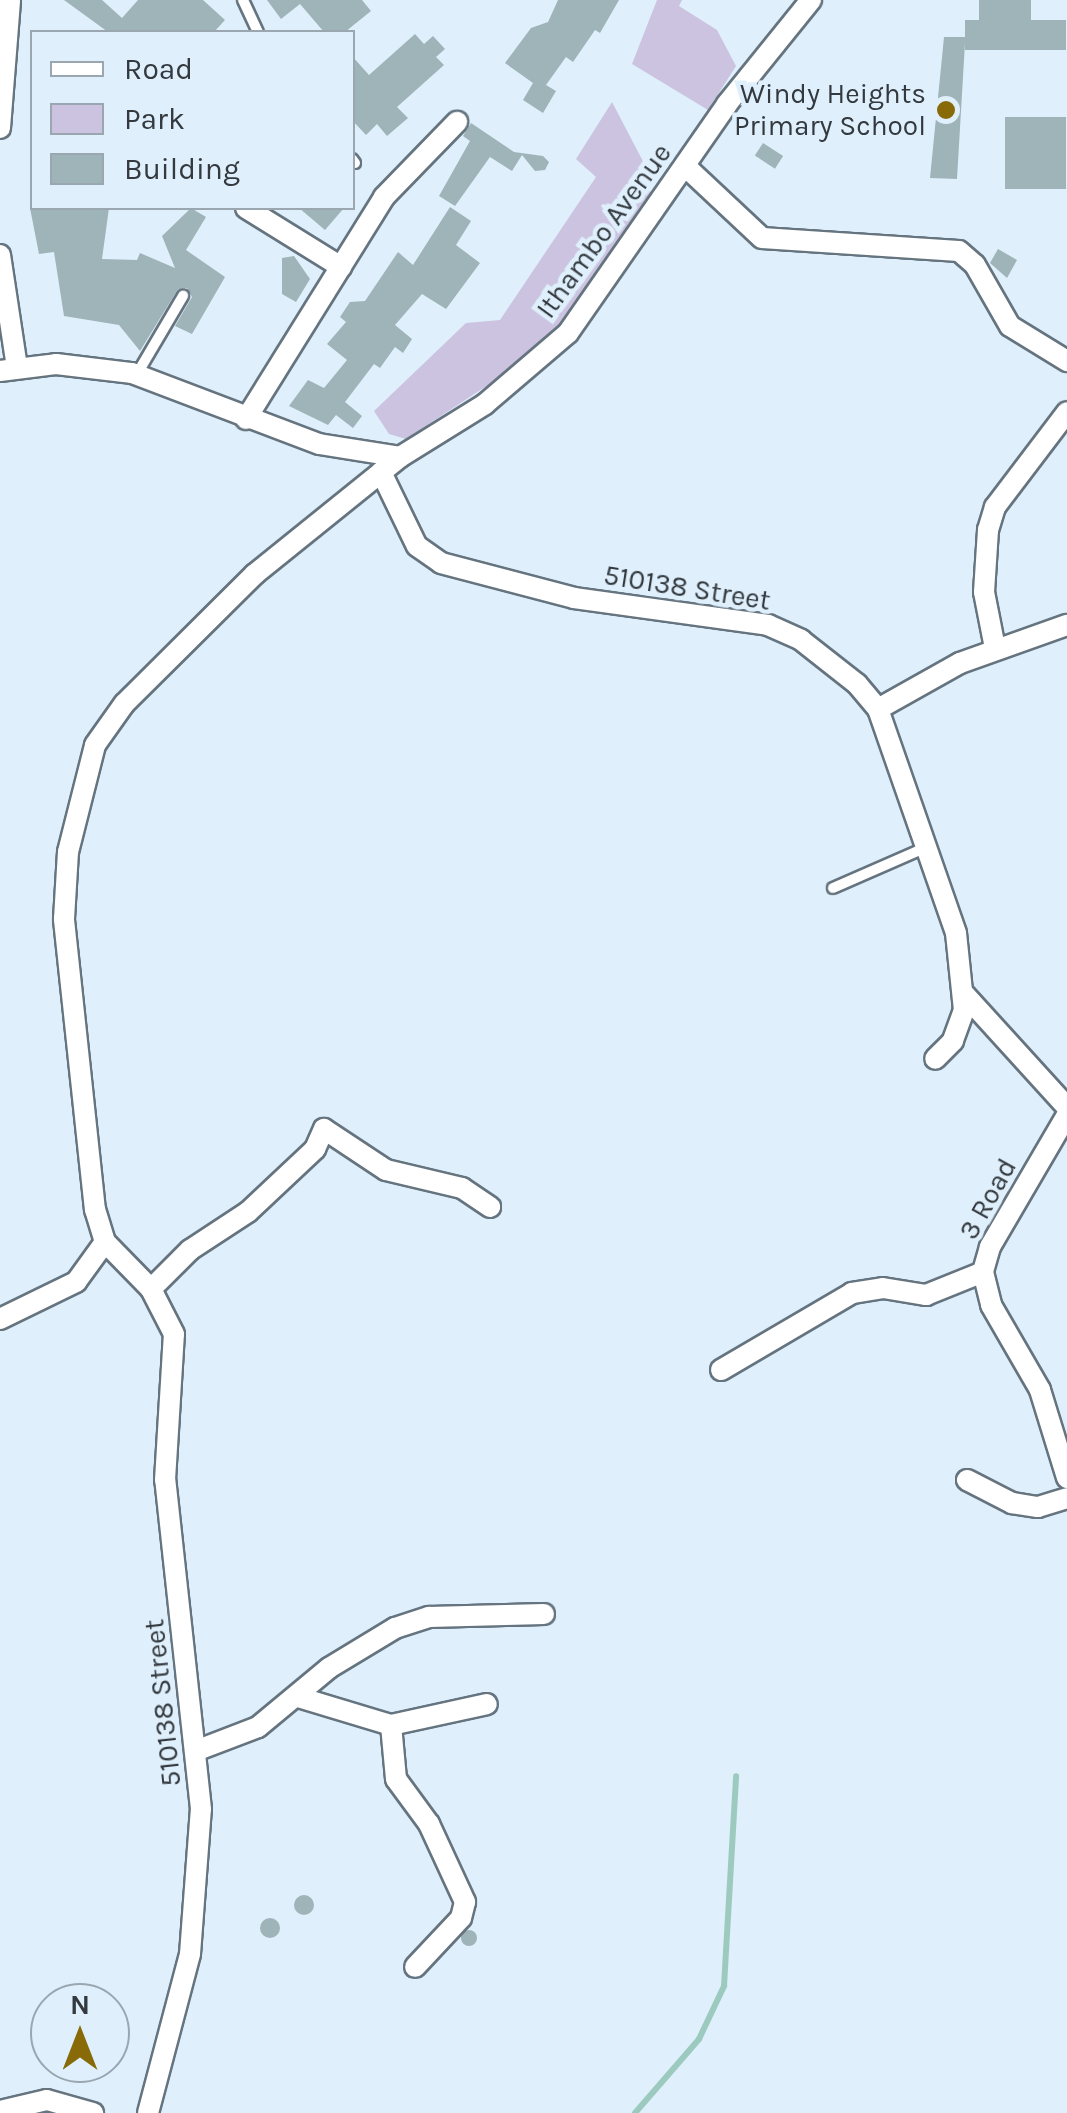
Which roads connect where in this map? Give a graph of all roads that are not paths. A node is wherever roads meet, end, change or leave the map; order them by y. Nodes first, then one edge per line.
1 (10, 0) edge
2 (243, 0) edge
3 (811, 0) edge
4 (257, 30) edge
5 (458, 122) dead end
6 (0, 128) edge
7 (684, 166) junction
8 (249, 210) edge
9 (0, 255) edge
10 (341, 267) junction
11 (183, 296) dead end
12 (1067, 361) edge
13 (8, 370) edge
14 (137, 374) junction
15 (1067, 412) edge
16 (246, 419) junction
17 (400, 457) junction
18 (381, 472) junction
19 (1067, 625) edge
20 (995, 648) junction
21 (878, 708) junction
22 (928, 846) junction
23 (833, 888) dead end
24 (965, 995) junction
25 (935, 1059) dead end
26 (1067, 1107) edge
27 (1067, 1115) edge
28 (490, 1207) dead end
29 (104, 1242) junction
30 (983, 1272) junction
31 (151, 1289) junction
32 (0, 1319) edge
33 (721, 1370) dead end
34 (1067, 1478) edge
35 (966, 1480) dead end
36 (1067, 1498) edge
37 (544, 1614) dead end
38 (298, 1696) junction
39 (487, 1704) dead end
40 (391, 1725) junction
41 (198, 1750) junction
42 (416, 1967) dead end
43 (0, 2111) edge
44 (93, 2113) edge
45 (148, 2113) edge

1 - 6 street
2 - 4 lane
3 - 7 street, Ithambo Avenue
5 - 10 street
7 - 12 street
7 - 17 street, Ithambo Avenue
8 - 10 street
9 - 13 street
10 - 16 street
11 - 14 lane
13 - 14 street
14 - 16 street
15 - 20 street
16 - 17 street
17 - 18 street, Ithambo Avenue
18 - 21 street, 510138 Street
18 - 29 street, Ithambo Avenue
19 - 20 street
20 - 21 street
21 - 22 street, 510138 Street
22 - 23 lane
22 - 24 street, 510138 Street
24 - 25 street, 510138 Street
24 - 26 street
27 - 30 street, 3 Road
28 - 31 street
29 - 31 street, 510138 Street
29 - 32 street
30 - 33 street
30 - 34 street, 3 Road
31 - 41 street, 510138 Street
35 - 36 street
37 - 38 street
38 - 40 street
38 - 41 street
39 - 40 street
40 - 42 street
41 - 45 street, 510138 Street
43 - 44 street

